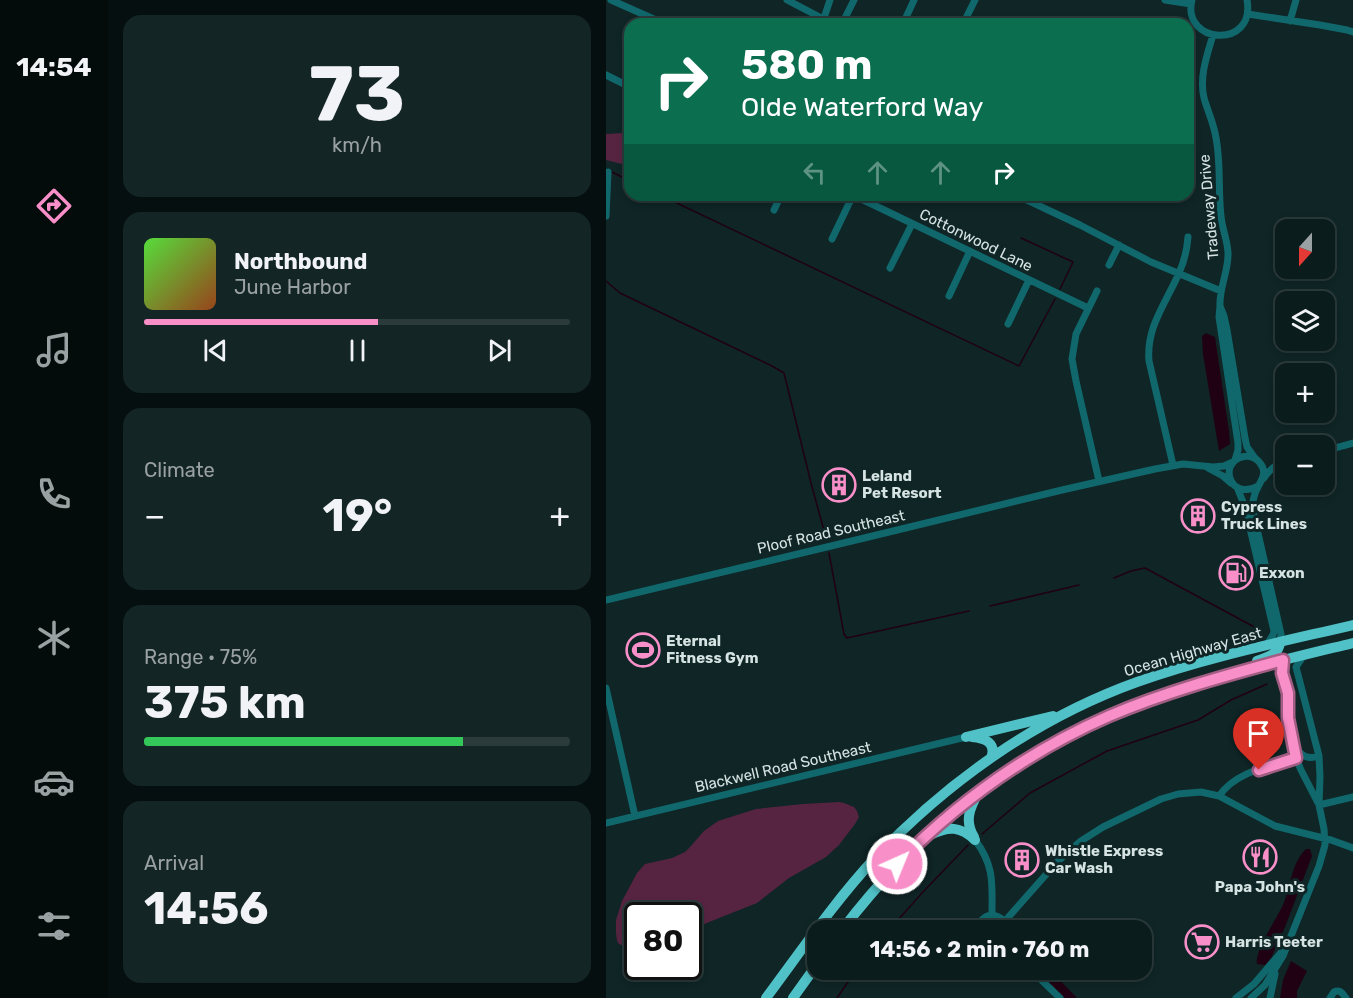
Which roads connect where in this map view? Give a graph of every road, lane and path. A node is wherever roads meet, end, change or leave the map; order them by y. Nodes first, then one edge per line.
1 (611, 0) edge
2 (787, 0) edge
3 (830, 0) edge
4 (854, 0) edge
5 (914, 0) edge
6 (975, 0) edge
7 (1165, 0) edge
8 (1247, 0) edge
9 (1296, 0) edge
10 (1192, 2) edge
11 (1248, 14) junction
12 (652, 18) edge
13 (819, 18) edge
14 (825, 18) edge
15 (845, 18) edge
16 (906, 18) edge
17 (966, 18) edge
18 (1193, 18) edge
19 (1194, 20) edge
20 (1290, 21) junction
21 (1353, 22) edge
22 (1350, 31) edge
23 (1213, 35) junction
24 (606, 75) edge
25 (624, 84) edge
26 (608, 172) dead end
27 (778, 201) edge
28 (850, 201) edge
29 (865, 201) edge
30 (1029, 201) edge
31 (774, 210) dead end
32 (606, 216) edge
33 (912, 224) junction
34 (1188, 237) dead end
35 (832, 239) dead end
36 (1119, 245) junction
37 (970, 251) junction
38 (1109, 265) dead end
39 (890, 268) dead end
40 (1178, 274) junction
41 (1029, 280) junction
42 (1097, 291) dead end
43 (1221, 291) junction
44 (949, 296) dead end
45 (1220, 306) junction
46 (1088, 308) junction
47 (1008, 324) dead end
48 (1353, 443) edge
49 (1335, 448) edge
50 (1256, 459) junction
51 (1275, 460) edge
52 (1234, 461) junction
53 (1173, 465) junction
54 (1203, 466) junction
55 (1275, 466) edge
56 (1100, 481) junction
57 (1259, 484) junction
58 (1235, 485) junction
59 (606, 600) edge
60 (1353, 625) edge
61 (1280, 642) junction
62 (1353, 644) edge
63 (1266, 646) junction
64 (1304, 655) junction
65 (1283, 660) junction
66 (1158, 675) junction
67 (1206, 681) junction
68 (606, 688) edge
69 (1142, 703) junction
70 (1070, 711) junction
71 (966, 737) junction
72 (1294, 746) junction
73 (1319, 756) junction
74 (991, 758) junction
75 (1296, 758) junction
76 (981, 789) junction
77 (1219, 796) junction
78 (1353, 797) edge
79 (1319, 805) junction
80 (635, 816) junction
81 (606, 823) edge
82 (1325, 838) junction
83 (975, 840) junction
84 (920, 841) junction
85 (1353, 848) edge
86 (992, 915) junction
87 (850, 920) edge
88 (982, 920) edge
89 (1004, 920) edge
90 (1006, 920) edge
91 (1286, 947) junction
92 (1278, 964) junction
93 (807, 978) edge
94 (1041, 980) edge
95 (1254, 984) junction
96 (1262, 994) edge
97 (766, 998) edge
98 (793, 998) edge
99 (1060, 998) edge
100 (1236, 998) edge
101 (1251, 998) edge
102 (1270, 998) edge
103 (1330, 998) edge
104 (1346, 998) edge

1 - 12 street
2 - 13 street
3 - 14 street
4 - 15 street
5 - 16 street
6 - 17 street
7 - 10 street
8 - 11 street
9 - 20 street
10 - 18 street
11 - 20 street
11 - 23 street
19 - 23 street
20 - 22 street
21 - 22 street
23 - 43 street, Tradeway Drive
24 - 25 street
26 - 32 street
27 - 31 street
28 - 35 street
29 - 33 street, Cottonwood Lane
30 - 36 street
33 - 37 street, Cottonwood Lane
33 - 39 street
34 - 40 street
36 - 38 street
36 - 40 street
37 - 41 street, Cottonwood Lane
37 - 44 street
40 - 43 street
40 - 53 street
41 - 46 street, Cottonwood Lane
41 - 47 street
42 - 46 street
43 - 45 street, Tradeway Drive
45 - 50 street, Tradeway Drive
45 - 52 street, Tradeway Drive
46 - 56 street
48 - 49 street
50 - 51 street
50 - 52 street
50 - 57 street
52 - 54 street, Ploof Road Southeast
52 - 58 street
53 - 54 street, Ploof Road Southeast
53 - 56 street, Ploof Road Southeast
54 - 58 street, Ploof Road Southeast
55 - 57 street
56 - 59 street, Ploof Road Southeast
57 - 58 street
57 - 61 street
58 - 63 street
60 - 61 highway, Ocean Highway East
60 - 65 highway
61 - 63 highway, Ocean Highway East
61 - 67 highway
62 - 64 highway
63 - 66 highway, Ocean Highway East
64 - 65 highway
64 - 73 street
65 - 67 highway
65 - 72 street
66 - 69 highway
66 - 70 highway, Ocean Highway East
67 - 69 highway
68 - 80 street
69 - 76 highway
70 - 71 highway
70 - 74 highway, Ocean Highway East
71 - 74 highway
71 - 80 street, Blackwell Road Southeast
72 - 73 street
72 - 75 street
73 - 79 street
74 - 97 highway, Ocean Highway East
75 - 77 street
75 - 79 street
76 - 83 highway
76 - 84 highway
77 - 82 street
77 - 90 street
78 - 79 street
79 - 82 street
80 - 81 street, Blackwell Road Southeast
82 - 85 street
82 - 91 street
83 - 84 highway
83 - 86 street
84 - 87 highway
86 - 88 street
86 - 89 street
91 - 92 street
91 - 95 street
92 - 96 street
92 - 102 street
93 - 98 highway
94 - 99 street
95 - 96 street
95 - 100 street
96 - 101 street
103 - 104 street

